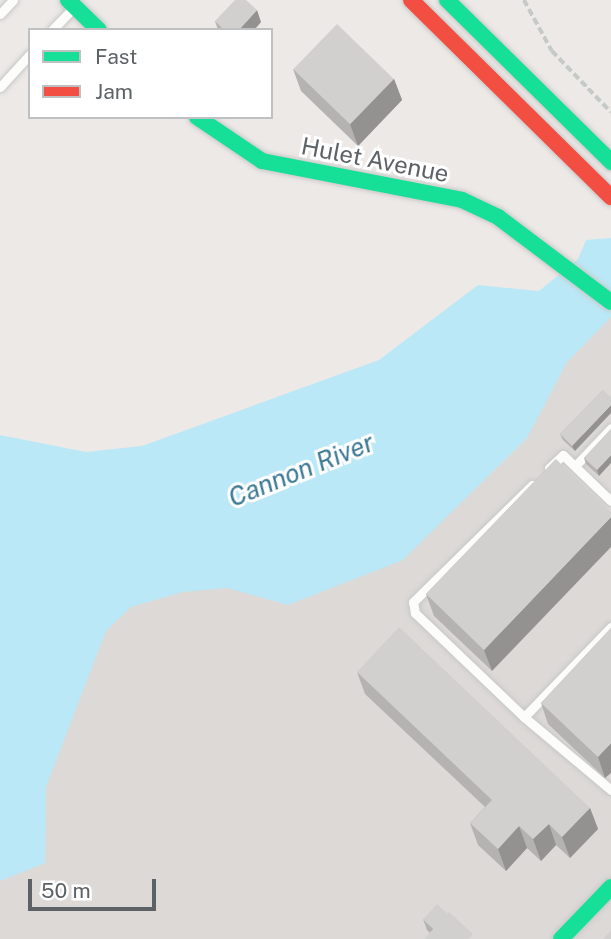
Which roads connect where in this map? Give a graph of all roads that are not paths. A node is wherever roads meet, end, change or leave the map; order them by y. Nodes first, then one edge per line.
1 (13, 0) edge
2 (411, 0) edge
3 (447, 0) edge
4 (71, 3) edge
5 (0, 14) edge
6 (53, 28) edge
7 (97, 28) edge
8 (28, 56) edge
9 (0, 87) edge
10 (200, 119) edge
11 (611, 162) edge
12 (611, 197) edge
13 (611, 302) edge
14 (611, 428) edge
15 (575, 466) junction
16 (611, 501) edge
17 (611, 627) edge
18 (524, 717) junction
19 (611, 790) edge
20 (611, 887) edge
21 (561, 939) edge

1 - 5 lane
2 - 12 main road
3 - 11 main road
4 - 6 lane
4 - 7 main road
8 - 9 lane
10 - 13 main road, Hulet Avenue
14 - 15 lane
15 - 16 lane
15 - 18 lane
17 - 18 lane
18 - 19 lane
20 - 21 main road

